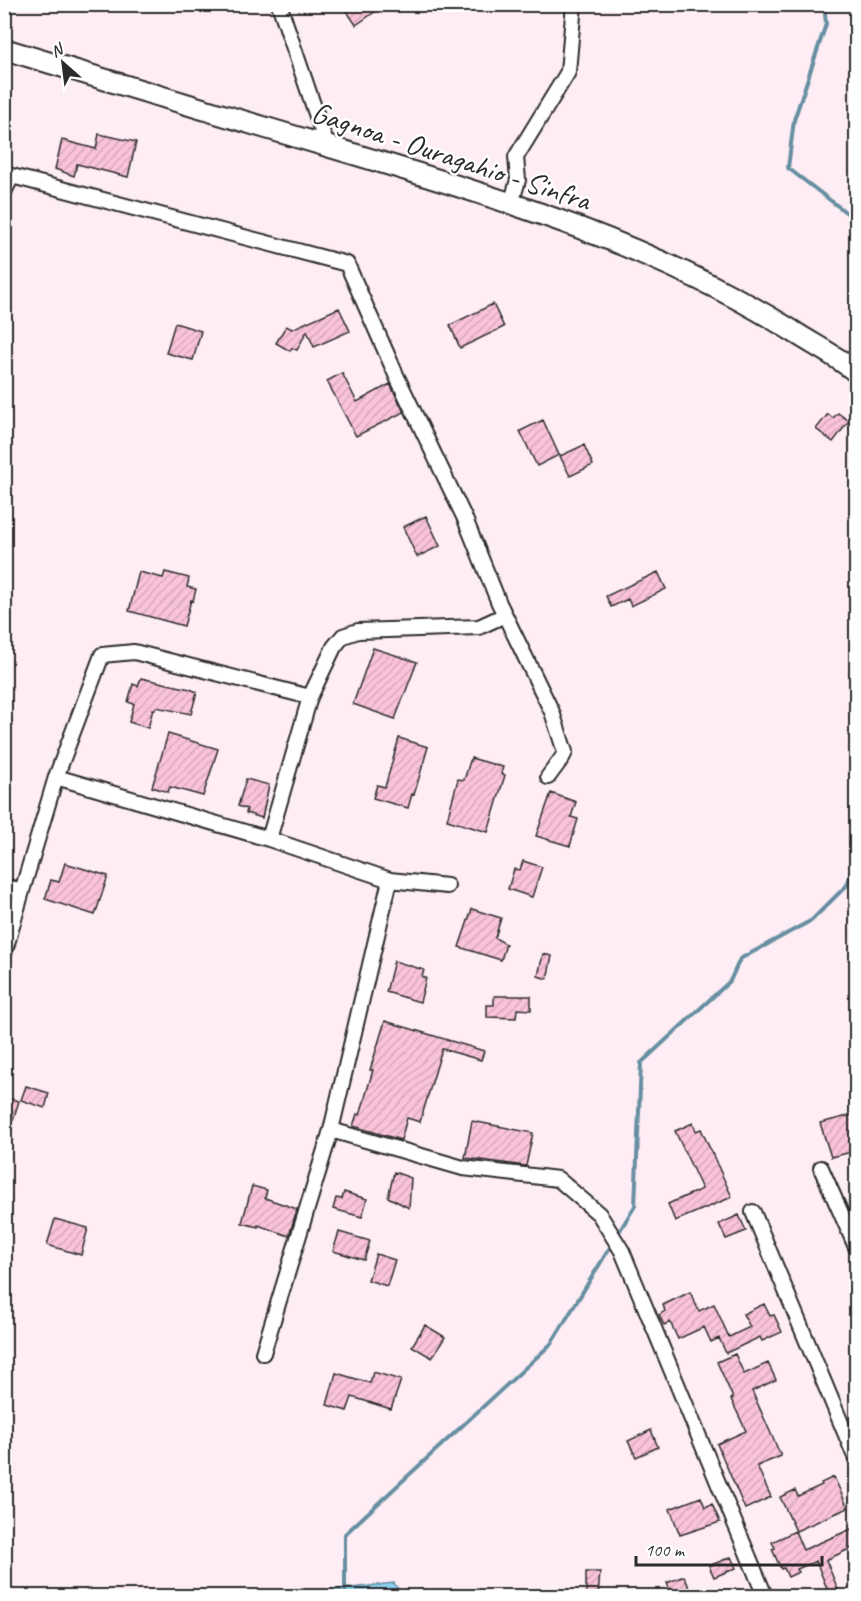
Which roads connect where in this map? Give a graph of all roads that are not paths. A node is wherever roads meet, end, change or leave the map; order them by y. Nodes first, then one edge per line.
1 (279, 4) edge
2 (574, 4) edge
3 (4, 49) edge
4 (327, 146) junction
5 (4, 192) edge
6 (511, 204) junction
7 (856, 372) edge
8 (505, 615) junction
9 (310, 697) junction
10 (57, 777) junction
11 (548, 777) dead end
12 (269, 839) junction
13 (390, 880) junction
14 (4, 886) edge
15 (447, 886) dead end
16 (22, 891) junction
17 (4, 954) edge
18 (331, 1130) junction
19 (821, 1168) dead end
20 (753, 1212) dead end
21 (856, 1247) edge
22 (263, 1353) dead end
23 (856, 1459) edge
24 (765, 1596) edge

1 - 4 street
2 - 6 street
3 - 4 main road, Gagnoa - Ouragahio - Sinfra
4 - 6 main road, Gagnoa - Ouragahio - Sinfra
5 - 8 street
6 - 7 main road, Gagnoa - Ouragahio - Sinfra
8 - 9 street
8 - 11 street
9 - 10 street
9 - 12 street
10 - 12 street
10 - 16 street
12 - 13 street
13 - 15 street
13 - 18 street
14 - 16 street
16 - 17 street
18 - 22 street
18 - 24 street
19 - 21 street
20 - 23 street

